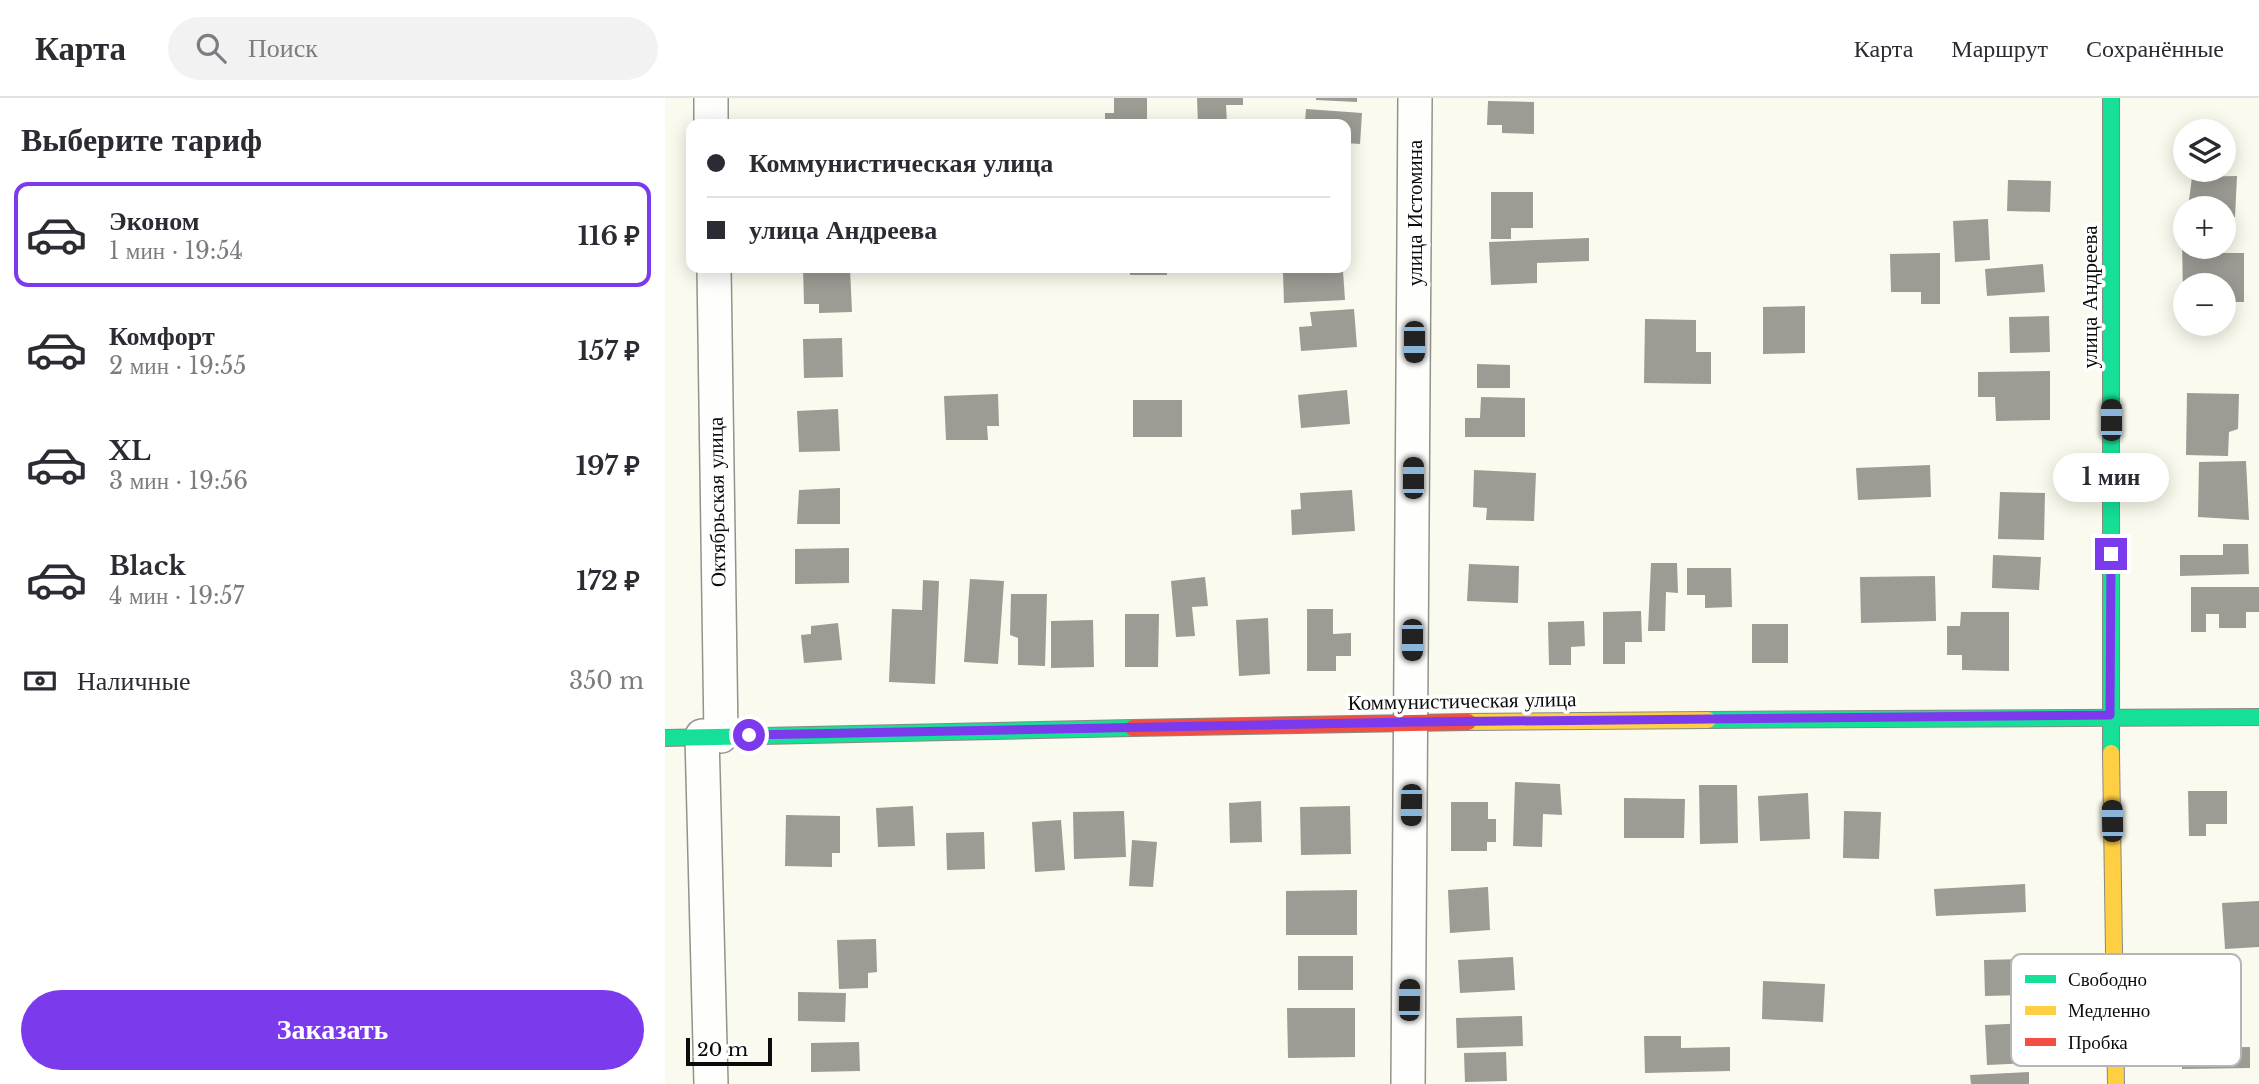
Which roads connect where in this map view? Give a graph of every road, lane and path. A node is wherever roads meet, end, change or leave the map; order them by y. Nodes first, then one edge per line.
1 (711, 98) edge
2 (1415, 98) edge
3 (2111, 98) edge
4 (711, 119) edge
5 (714, 273) edge
6 (2110, 715) junction
7 (2259, 717) edge
8 (1412, 722) junction
9 (711, 736) junction
10 (665, 738) edge
11 (2114, 954) edge
12 (2116, 1066) edge
13 (711, 1084) edge
14 (1408, 1084) edge
15 (2116, 1084) edge

1 - 4 street
2 - 8 street, улица Истомина
3 - 6 street, улица Андреева
5 - 9 street, Октябрьская улица
6 - 7 street, Коммунистическая улица
6 - 8 street, Коммунистическая улица
6 - 11 street, улица Андреева
8 - 9 street, Коммунистическая улица
8 - 14 street, улица Истомина
9 - 10 street, Коммунистическая улица
9 - 13 street, Октябрьская улица
12 - 15 street, улица Андреева

